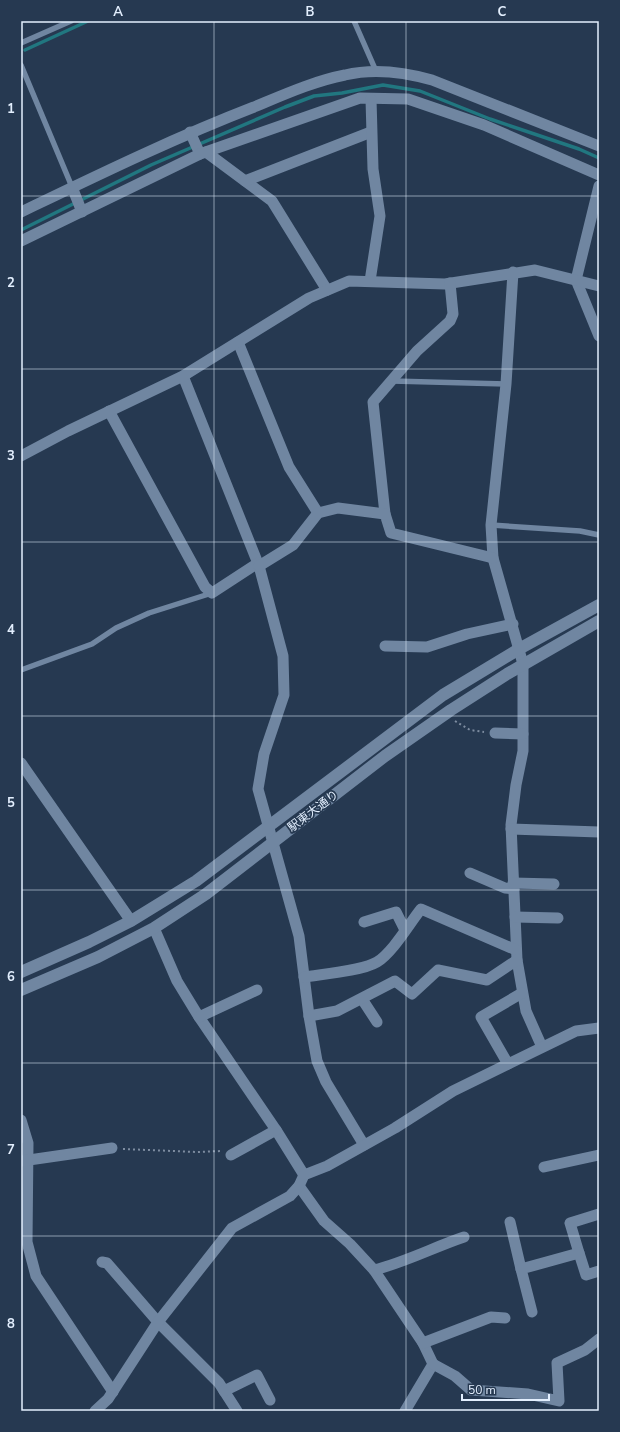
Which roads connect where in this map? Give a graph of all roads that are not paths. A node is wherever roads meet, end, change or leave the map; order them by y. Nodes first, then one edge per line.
1 (71, 21) edge
2 (354, 21) edge
3 (21, 43) edge
4 (21, 65) edge
5 (376, 71) junction
6 (371, 99) junction
7 (190, 132) junction
8 (371, 132) junction
9 (599, 146) edge
10 (203, 153) junction
11 (599, 175) edge
12 (245, 181) junction
13 (599, 186) edge
14 (72, 187) junction
15 (21, 212) edge
16 (82, 212) junction
17 (21, 241) edge
18 (513, 272) junction
19 (576, 280) junction
20 (370, 281) junction
21 (450, 283) junction
22 (599, 286) edge
23 (327, 290) junction
24 (599, 336) edge
25 (238, 342) junction
26 (183, 376) junction
27 (392, 381) junction
28 (506, 384) junction
29 (110, 412) junction
30 (21, 456) edge
31 (318, 513) junction
32 (385, 514) junction
33 (491, 525) junction
34 (599, 535) edge
35 (493, 558) junction
36 (259, 564) junction
37 (212, 593) junction
38 (599, 605) edge
39 (599, 621) edge
40 (513, 624) junction
41 (385, 646) dead end
42 (519, 649) junction
43 (523, 664) junction
44 (21, 670) edge
45 (495, 733) road end
46 (523, 734) junction
47 (21, 763) edge
48 (268, 827) junction
49 (511, 829) junction
50 (599, 832) edge
51 (273, 842) junction
52 (470, 873) dead end
53 (554, 884) dead end
54 (514, 886) junction
55 (515, 917) junction
56 (558, 918) dead end
57 (131, 920) junction
58 (364, 922) dead end
59 (154, 928) junction
60 (405, 930) junction
61 (517, 955) junction
62 (21, 972) edge
63 (304, 977) junction
64 (21, 990) edge
65 (257, 990) dead end
66 (522, 993) junction
67 (362, 999) junction
68 (309, 1016) junction
69 (199, 1017) junction
70 (377, 1022) dead end
71 (599, 1028) edge
72 (542, 1047) junction
73 (508, 1064) junction
74 (21, 1120) edge
75 (276, 1130) junction
76 (364, 1145) junction
77 (112, 1148) road end
78 (230, 1155) road end
79 (599, 1155) edge
80 (24, 1160) edge
81 (544, 1167) dead end
82 (304, 1175) junction
83 (299, 1186) junction
84 (599, 1214) edge
85 (510, 1222) dead end
86 (464, 1237) dead end
87 (579, 1253) junction
88 (102, 1262) dead end
89 (521, 1269) junction
90 (374, 1270) junction
91 (599, 1271) edge
92 (532, 1312) dead end
93 (505, 1318) dead end
94 (158, 1322) junction
95 (599, 1339) edge
96 (423, 1344) junction
97 (432, 1364) junction
98 (224, 1391) junction
99 (113, 1392) junction
100 (270, 1400) dead end
101 (100, 1409) edge
102 (237, 1411) edge
103 (405, 1411) edge

1 - 3 lane
2 - 5 lane
4 - 14 lane
5 - 7 street
5 - 9 street
6 - 8 street
6 - 10 street
6 - 11 street
7 - 10 street
7 - 14 street
8 - 12 street
8 - 20 street
10 - 12 street
10 - 16 street
12 - 23 street
13 - 19 street
14 - 15 street
14 - 16 street
16 - 17 street
18 - 19 street
18 - 21 street
18 - 28 street
19 - 22 street
19 - 24 street
20 - 21 street
20 - 23 street
21 - 27 street
23 - 25 street
25 - 26 street
25 - 31 street
26 - 29 street
26 - 36 street
27 - 28 lane
27 - 32 street
28 - 33 street
29 - 30 street
29 - 37 street
31 - 32 street
31 - 36 street
32 - 35 street
33 - 34 lane
33 - 35 street
35 - 40 street
36 - 37 street
36 - 48 street
37 - 44 lane
38 - 42 street, 駅東大通り
39 - 43 street, 駅東大通り
40 - 41 street
40 - 42 street
42 - 43 street
42 - 48 street, 駅東大通り
43 - 46 street
43 - 51 street, 駅東大通り
45 - 46 street
46 - 49 street
47 - 57 street
48 - 51 street
48 - 57 street, 駅東大通り
49 - 50 street
49 - 54 street
51 - 59 street, 駅東大通り
51 - 63 street
52 - 54 street
53 - 54 street
54 - 55 street
55 - 56 street
55 - 61 street
57 - 62 street, 駅東大通り
58 - 60 street
59 - 64 street, 駅東大通り
59 - 69 street
60 - 61 street
60 - 63 street
61 - 66 street
61 - 67 street
63 - 68 street
65 - 69 street
66 - 72 street
66 - 73 street
67 - 68 street
67 - 70 street
68 - 76 street
69 - 75 street
71 - 72 street
72 - 73 street
73 - 76 street
74 - 80 street
75 - 78 street
75 - 82 street
76 - 82 street
77 - 80 street
79 - 81 street
80 - 99 street
82 - 83 street
83 - 90 street
83 - 94 street
84 - 87 street
85 - 89 street
86 - 90 street
87 - 89 street
87 - 91 street
88 - 94 street
89 - 92 street
90 - 96 street
93 - 96 street
94 - 98 street
94 - 99 street
95 - 97 street
96 - 97 street
97 - 103 street
98 - 100 street
98 - 102 street
99 - 101 street

